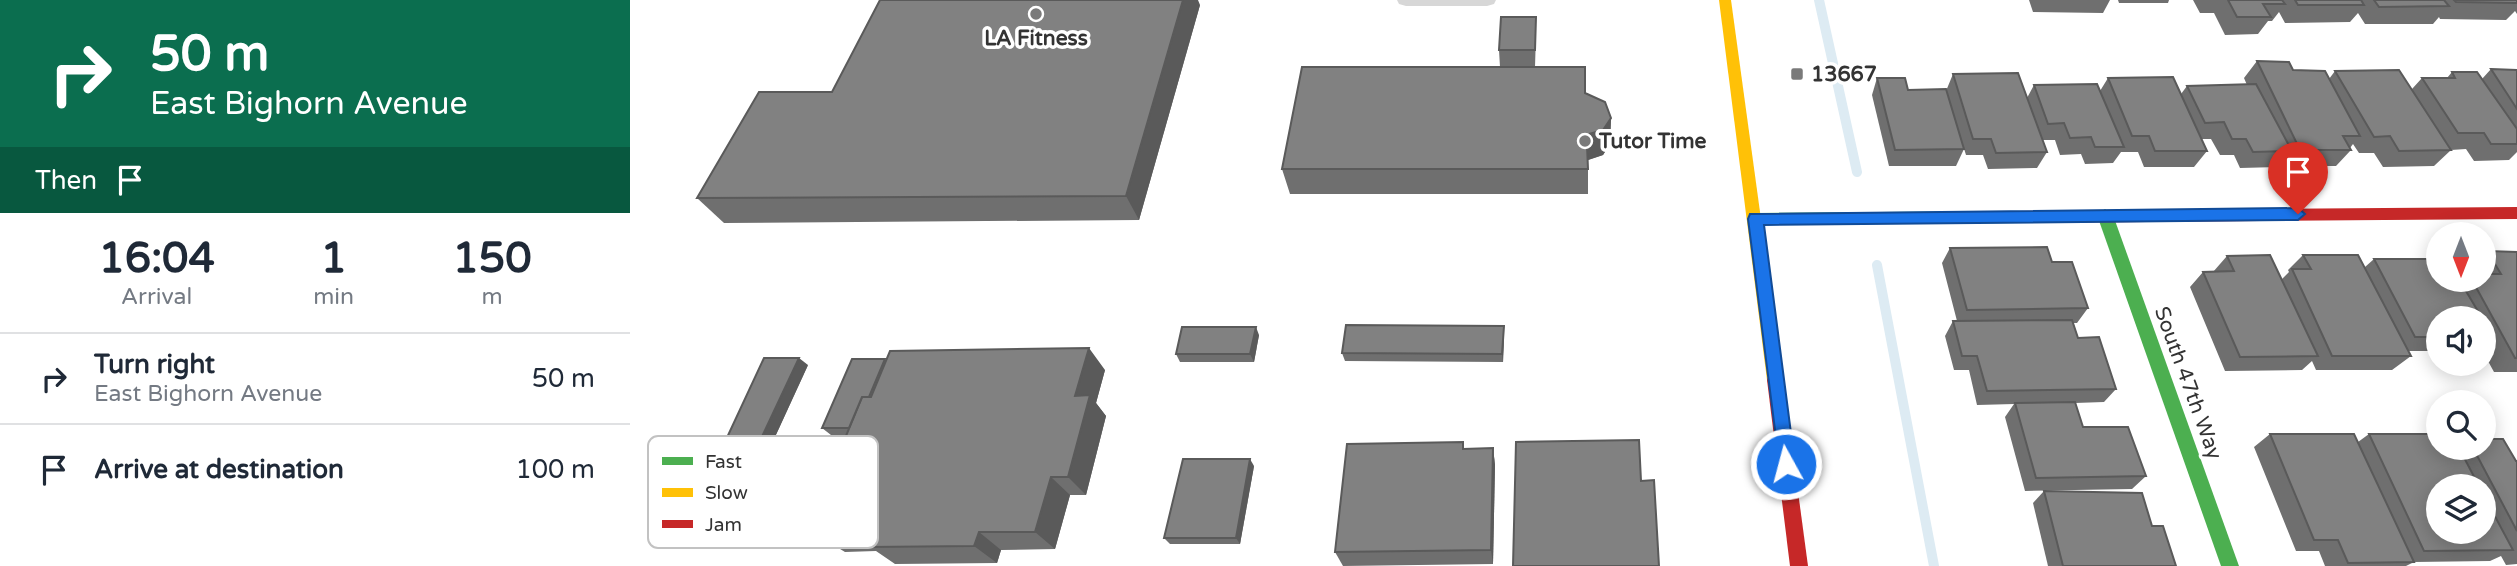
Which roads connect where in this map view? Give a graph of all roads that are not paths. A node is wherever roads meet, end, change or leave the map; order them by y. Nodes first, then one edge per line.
1 (1406, 0) edge
2 (1487, 0) edge
3 (1725, 0) edge
4 (2517, 213) edge
5 (2105, 215) junction
6 (1755, 219) junction
7 (1799, 566) edge
8 (2230, 566) edge

1 - 2 lane
3 - 6 street
4 - 5 street
5 - 6 street
5 - 8 street, South 47th Way
6 - 7 street

